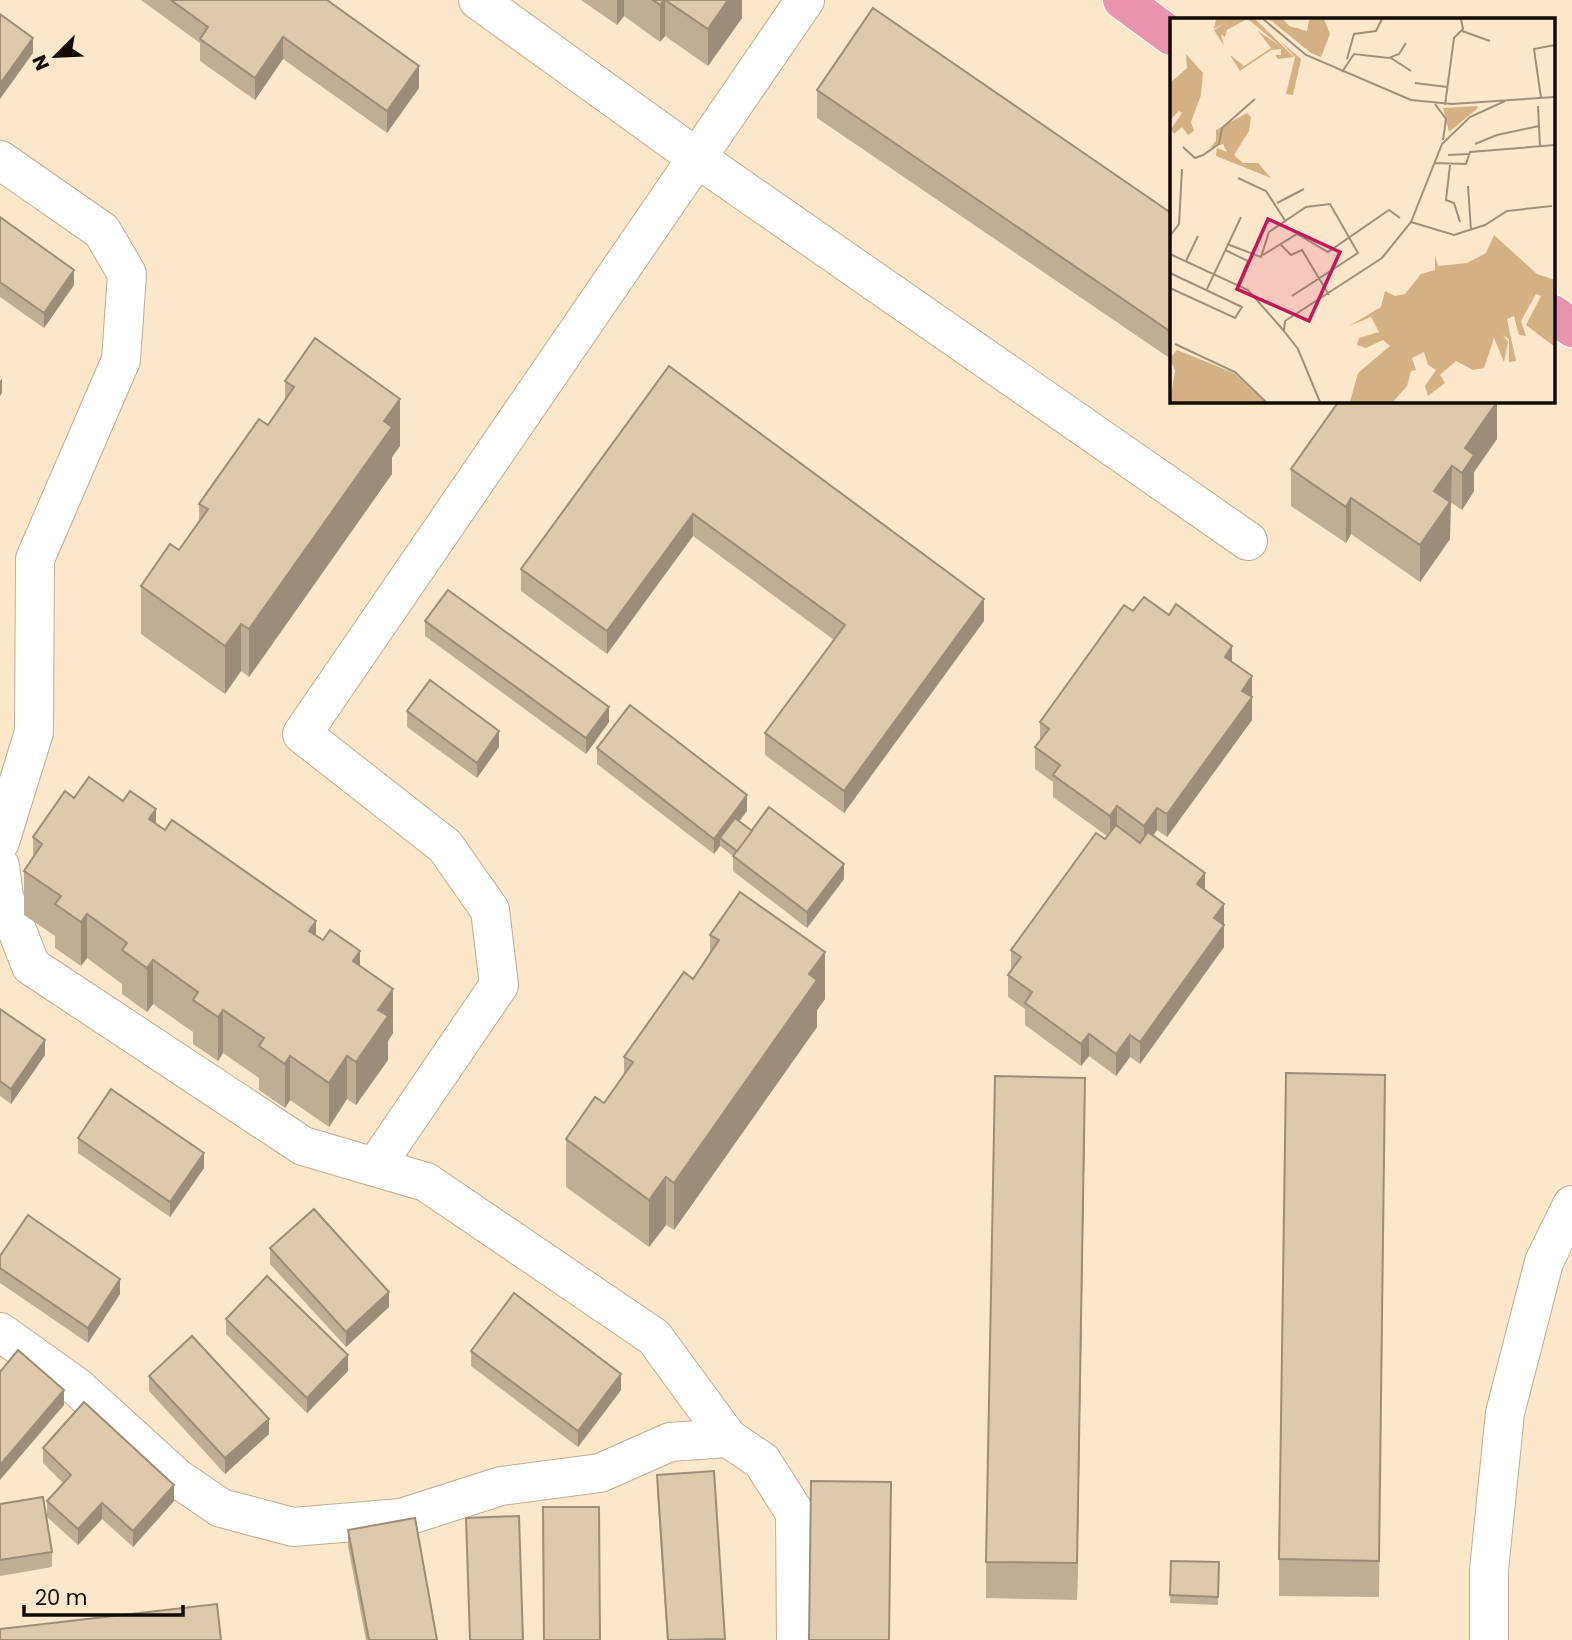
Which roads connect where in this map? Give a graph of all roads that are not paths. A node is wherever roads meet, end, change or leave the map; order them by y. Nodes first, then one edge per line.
1 (478, 0) edge
2 (805, 0) edge
3 (1122, 0) edge
4 (1170, 35) edge
5 (697, 158) junction
6 (0, 160) edge
7 (1554, 314) edge
8 (1572, 327) edge
9 (1248, 541) dead end
10 (0, 842) edge
11 (0, 866) edge
12 (375, 1167) junction
13 (1572, 1205) edge
14 (0, 1332) edge
15 (728, 1438) junction
16 (796, 1640) edge
17 (1489, 1640) edge

1 - 5 street
2 - 5 street
3 - 4 main road
5 - 9 street
5 - 12 street
6 - 10 street
7 - 8 main road
11 - 12 street
12 - 15 street
13 - 17 street
14 - 15 street
15 - 16 street

